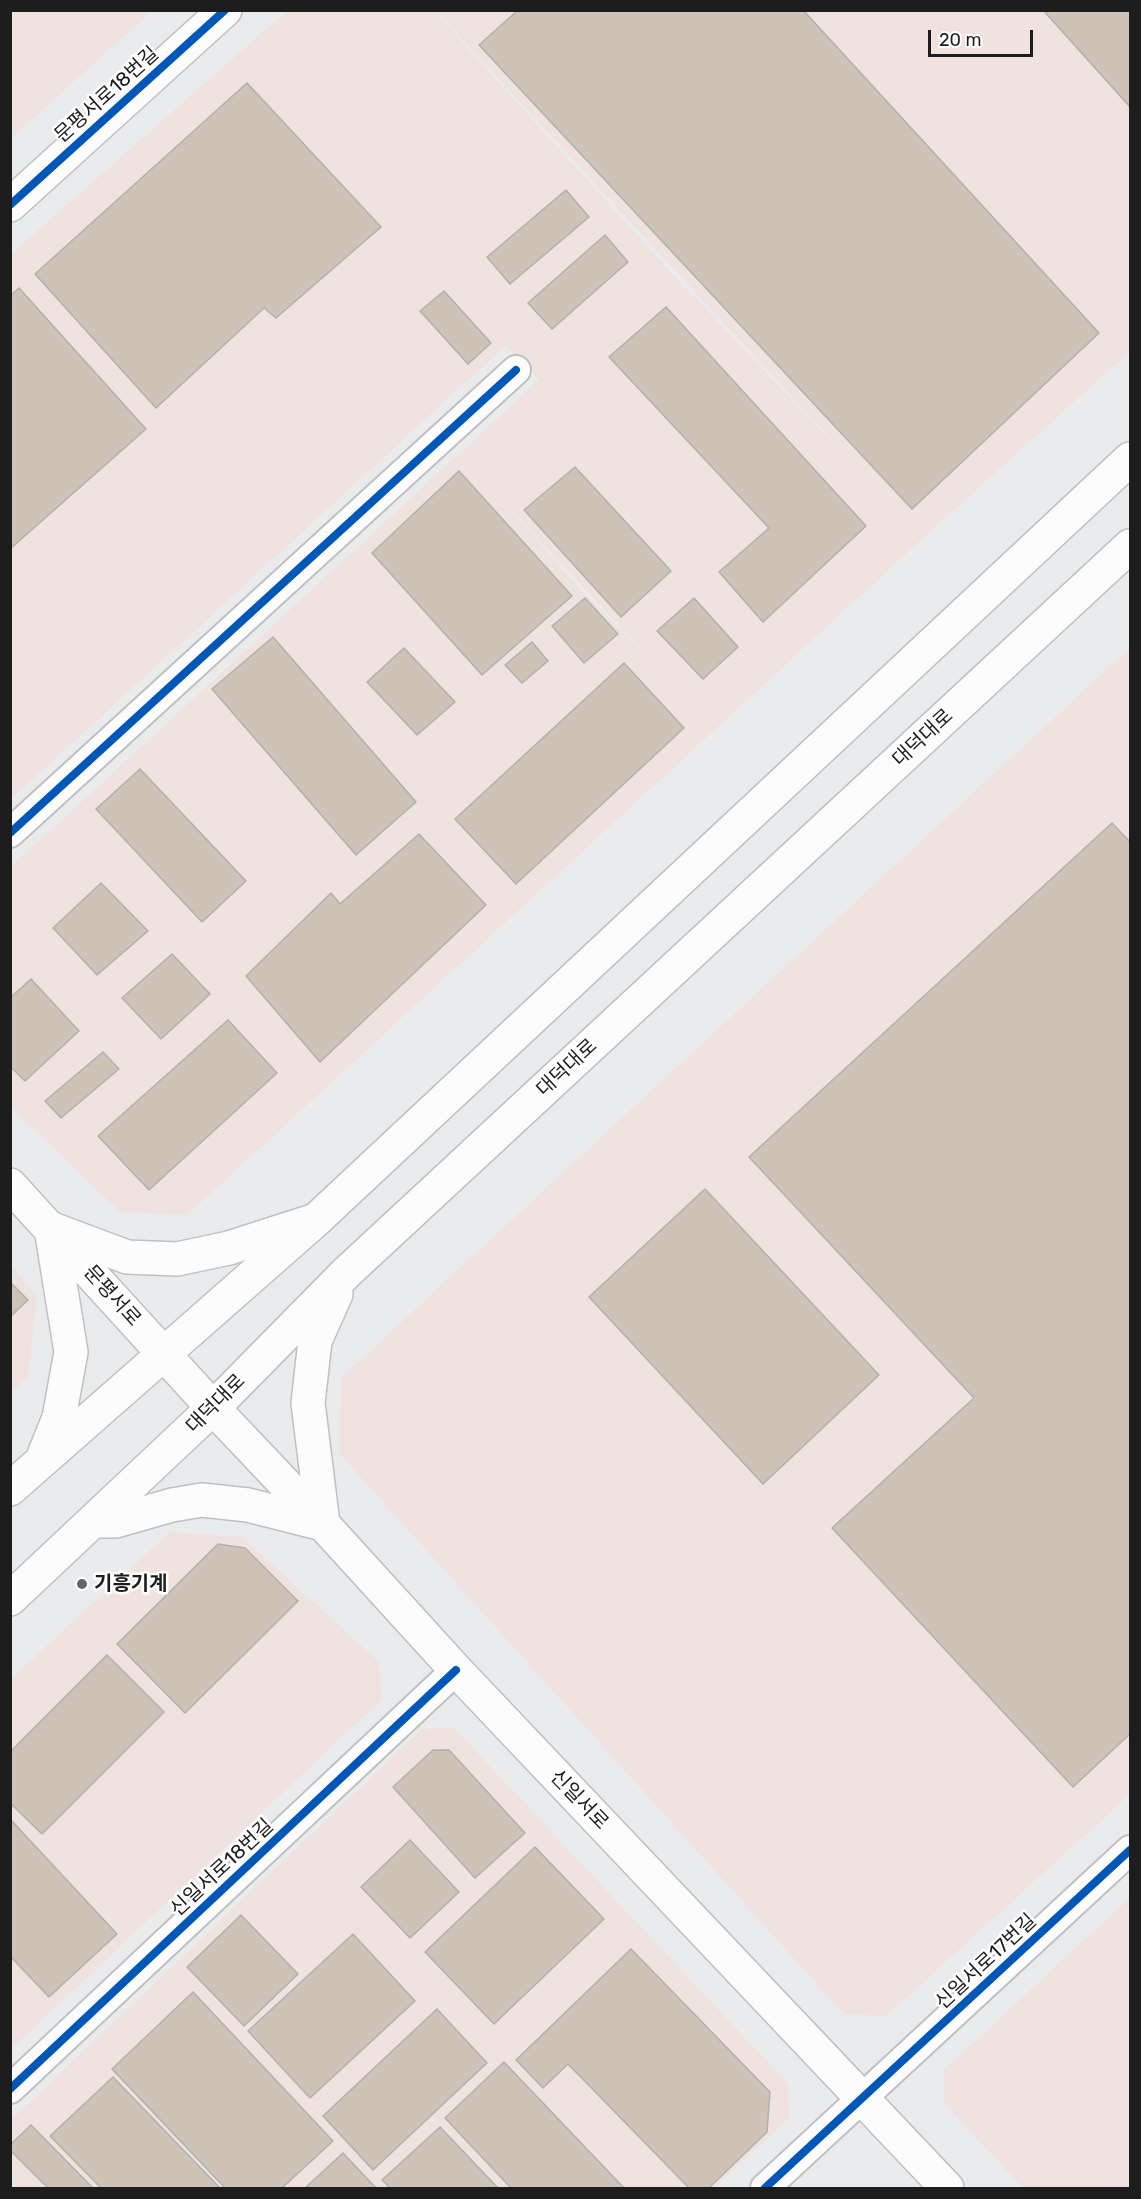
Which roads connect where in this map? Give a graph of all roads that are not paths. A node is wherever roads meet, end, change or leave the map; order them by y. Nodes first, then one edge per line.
1 (225, 10) edge
2 (10, 205) edge
3 (516, 370) dead end
4 (1131, 459) edge
5 (1131, 546) edge
6 (10, 833) edge
7 (10, 1185) edge
8 (316, 1220) junction
9 (51, 1228) junction
10 (346, 1273) junction
11 (164, 1354) junction
12 (213, 1408) junction
13 (43, 1459) junction
14 (10, 1489) edge
15 (95, 1521) junction
16 (323, 1524) junction
17 (10, 1599) edge
18 (456, 1671) junction
19 (1131, 1850) edge
20 (10, 2089) edge
21 (863, 2098) junction
22 (765, 2188) edge
23 (947, 2188) edge

1 - 2 main road, 문평서로18번길
3 - 6 street
4 - 8 main road
5 - 10 main road, 대덕대로
7 - 9 main road, 문평서로
8 - 9 main road
8 - 11 main road
9 - 11 main road, 문평서로
9 - 13 main road
10 - 12 main road, 대덕대로
10 - 16 main road
11 - 12 main road, 문평서로
11 - 13 main road
12 - 15 main road, 대덕대로
12 - 16 main road, 신일서로
13 - 14 main road
15 - 16 main road
15 - 17 main road, 대덕대로
16 - 18 main road, 신일서로
18 - 20 street, 신일서로18번길
18 - 21 main road, 신일서로
19 - 21 street, 신일서로17번길
21 - 22 street
21 - 23 main road, 신일서로

